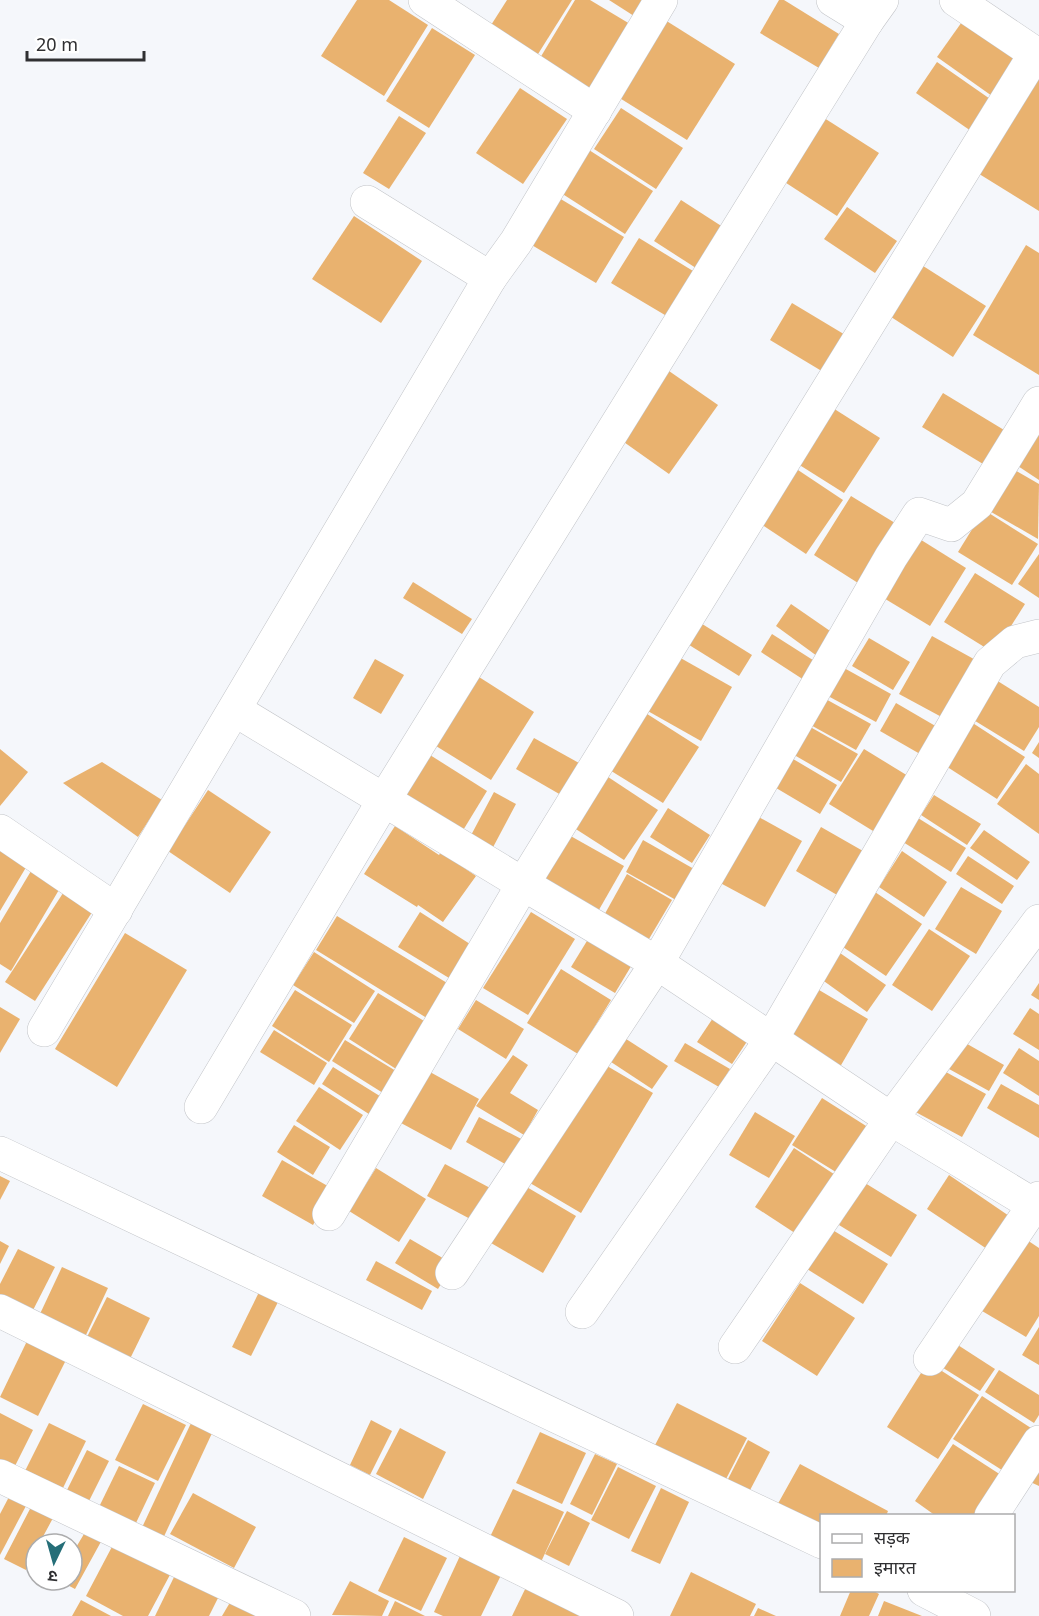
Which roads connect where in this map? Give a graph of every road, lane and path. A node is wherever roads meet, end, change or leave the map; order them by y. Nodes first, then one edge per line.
1 (425, 0) edge
2 (661, 0) edge
3 (832, 0) edge
4 (956, 0) edge
5 (874, 11) edge
6 (1037, 55) edge
7 (595, 111) junction
8 (367, 202) dead end
9 (490, 278) junction
10 (1039, 403) edge
11 (1039, 636) edge
12 (235, 710) junction
13 (384, 800) junction
14 (0, 831) edge
15 (523, 884) junction
16 (116, 910) junction
17 (1039, 921) edge
18 (657, 963) junction
19 (44, 1030) dead end
20 (771, 1040) junction
21 (201, 1107) dead end
22 (891, 1119) junction
23 (0, 1153) edge
24 (1036, 1201) edge
25 (329, 1214) dead end
26 (452, 1273) dead end
27 (0, 1311) edge
28 (582, 1312) dead end
29 (735, 1347) dead end
30 (930, 1359) dead end
31 (1039, 1442) edge
32 (0, 1476) edge
33 (993, 1514) edge
34 (820, 1541) edge
35 (928, 1592) edge
36 (294, 1616) edge
37 (617, 1616) edge
38 (974, 1616) edge

1 - 7 street
2 - 7 street
3 - 5 street
4 - 6 street
5 - 13 street
6 - 15 street
7 - 9 street
8 - 9 street
9 - 12 street
10 - 18 street
11 - 20 street
12 - 13 street
12 - 16 street
13 - 15 street
13 - 21 street
14 - 16 street
15 - 18 street
15 - 25 street
16 - 19 street
17 - 22 street
18 - 20 street
18 - 26 street
20 - 22 street
20 - 28 street
22 - 24 street
22 - 29 street
23 - 34 street
24 - 30 street
27 - 37 street
31 - 33 street
32 - 36 street
35 - 38 street

